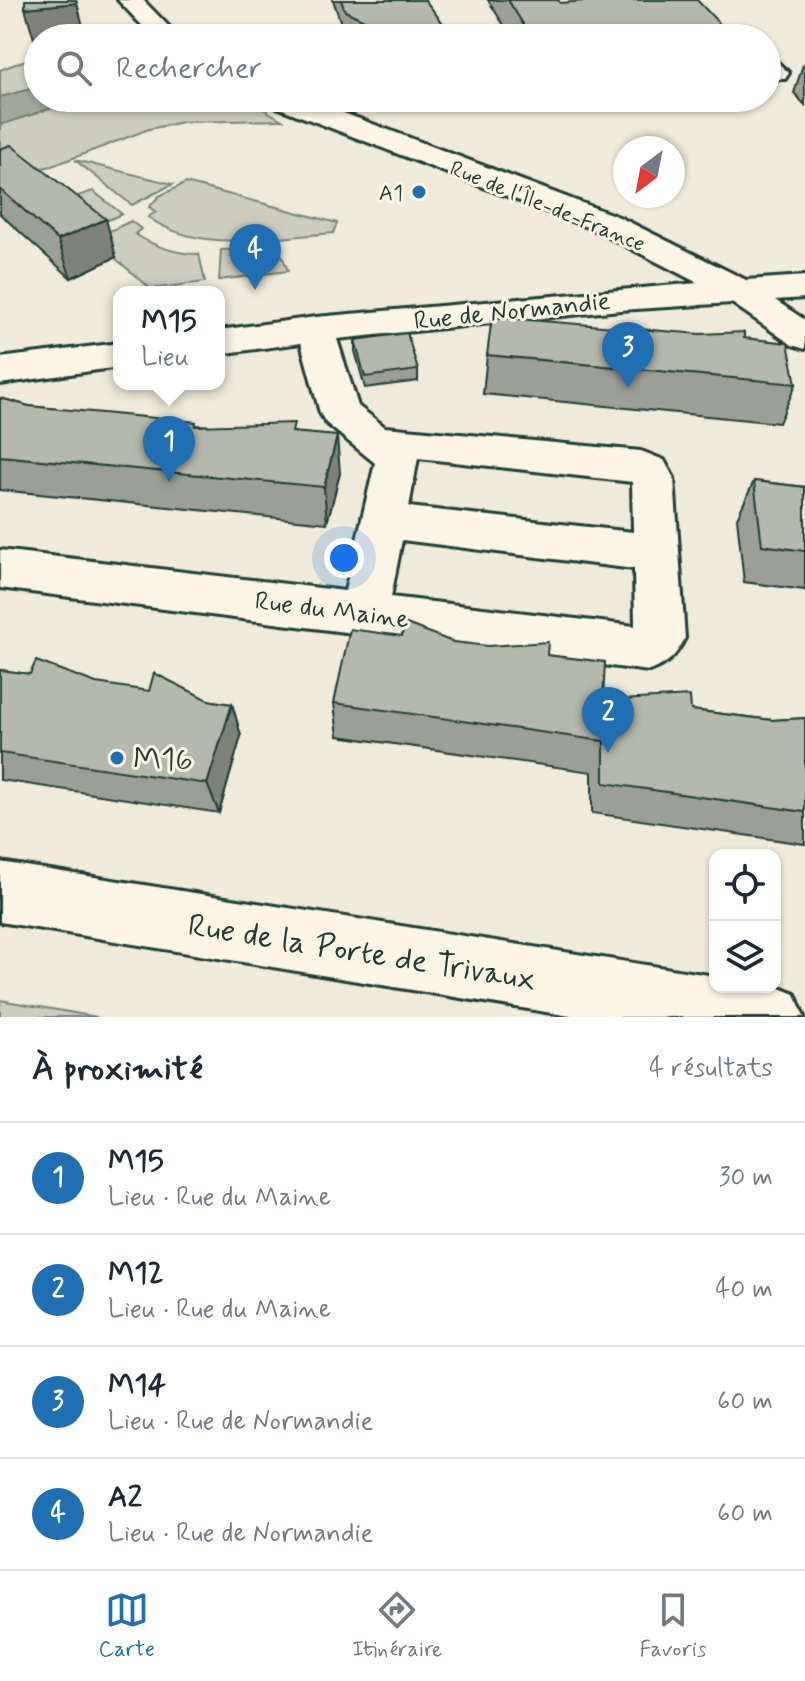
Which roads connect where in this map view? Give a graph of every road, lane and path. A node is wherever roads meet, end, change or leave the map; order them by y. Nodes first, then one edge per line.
1 (130, 0) edge
2 (154, 24) edge
3 (316, 112) edge
4 (805, 287) edge
5 (736, 289) junction
6 (316, 329) junction
7 (805, 337) edge
8 (225, 341) edge
9 (113, 356) edge
10 (0, 371) edge
11 (378, 442) junction
12 (384, 521) junction
13 (656, 553) junction
14 (0, 569) edge
15 (364, 613) junction
16 (0, 892) edge
17 (772, 1017) edge

1 - 2 street
3 - 5 street, Rue de l'Île-de-France
4 - 5 street, Rue de Normandie
5 - 6 street, Rue de Normandie
5 - 7 street, Rue de l'Île-de-France
6 - 8 street, Rue de Normandie
6 - 11 street
9 - 10 street
11 - 12 street
11 - 13 street
12 - 13 street
12 - 15 street
13 - 15 street, Rue du Maine
14 - 15 street, Rue du Maine
16 - 17 street, Rue de la Porte de Trivaux

